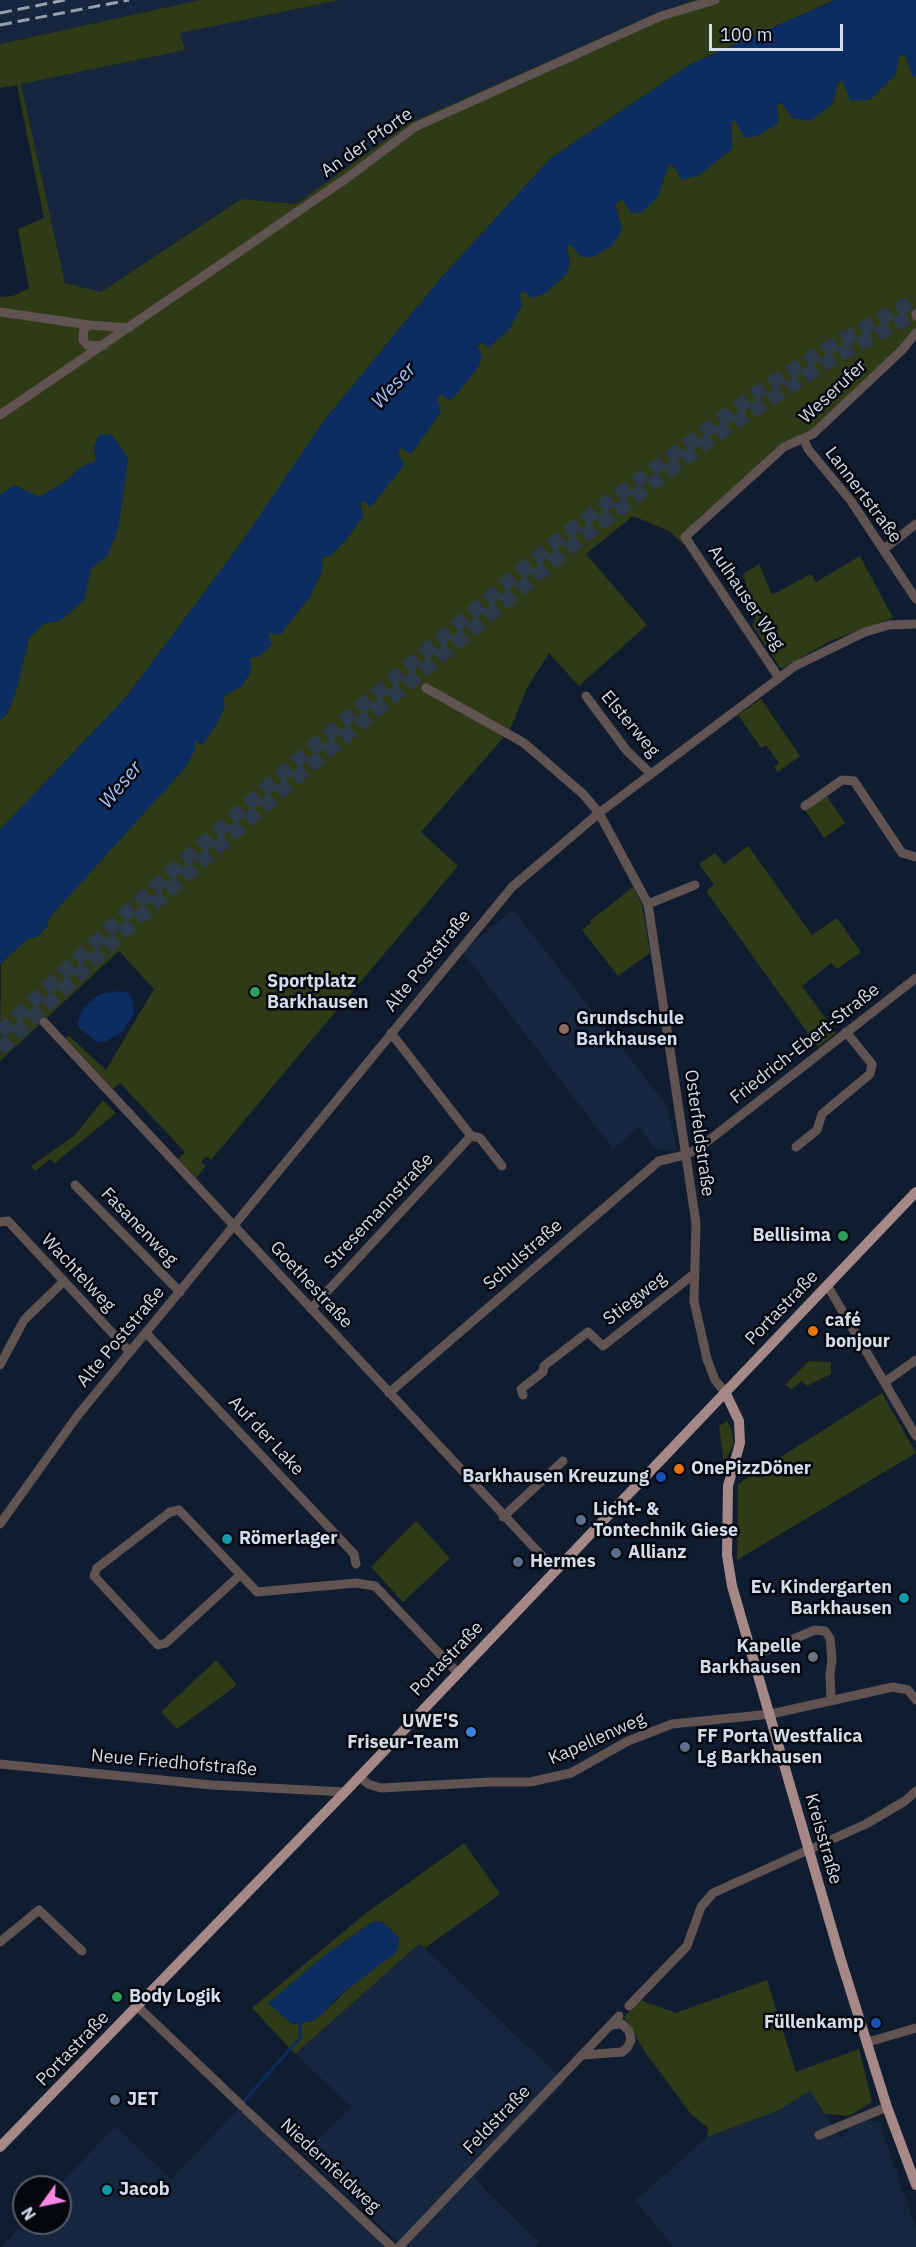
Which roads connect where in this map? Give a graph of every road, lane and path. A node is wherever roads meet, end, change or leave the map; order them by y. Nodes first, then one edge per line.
1 (715, 0) edge
2 (0, 312) edge
3 (90, 325) junction
4 (129, 328) junction
5 (916, 333) edge
6 (103, 346) junction
7 (0, 415) edge
8 (804, 440) junction
9 (916, 524) edge
10 (686, 537) joint
11 (884, 549) junction
12 (916, 599) edge
13 (916, 624) edge
14 (779, 678) junction
15 (426, 688) dead end
16 (586, 696) dead end
17 (650, 773) junction
18 (805, 806) dead end
19 (599, 813) junction
20 (916, 857) edge
21 (695, 885) dead end
22 (648, 904) junction
23 (916, 978) edge
24 (44, 1022) dead end
25 (846, 1032) junction
26 (391, 1034) junction
27 (471, 1136) junction
28 (796, 1147) dead end
29 (685, 1155) junction
30 (502, 1166) dead end
31 (75, 1185) dead end
32 (916, 1192) edge
33 (0, 1222) edge
34 (233, 1226) junction
35 (694, 1274) junction
36 (62, 1283) junction
37 (827, 1285) junction
38 (180, 1292) junction
39 (310, 1309) junction
40 (146, 1333) junction
41 (130, 1352) junction
42 (916, 1360) edge
43 (0, 1365) edge
44 (885, 1382) junction
45 (725, 1392) junction
46 (389, 1393) junction
47 (523, 1395) dead end
48 (916, 1436) edge
49 (563, 1461) dead end
50 (503, 1517) junction
51 (0, 1524) edge
52 (356, 1564) dead end
53 (555, 1570) junction
54 (239, 1576) junction
55 (753, 1656) junction
56 (457, 1672) junction
57 (831, 1699) junction
58 (916, 1700) edge
59 (771, 1714) junction
60 (0, 1764) edge
61 (359, 1776) junction
62 (916, 1791) edge
63 (345, 1792) junction
64 (809, 1851) junction
65 (0, 1942) edge
66 (82, 1951) dead end
67 (137, 2006) junction
68 (629, 2006) dead end
69 (619, 2016) dead end
70 (611, 2025) junction
71 (916, 2028) edge
72 (868, 2042) junction
73 (581, 2056) junction
74 (887, 2108) junction
75 (819, 2135) dead end
76 (0, 2147) edge
77 (916, 2185) edge
78 (392, 2247) edge
79 (399, 2247) edge

1 - 4 street, An der Pforte
2 - 3 street
3 - 4 street
3 - 6 street
4 - 6 street, An der Pforte
5 - 8 street, Weserufer
6 - 7 street, An der Pforte
8 - 10 street, Weserufer
8 - 11 street, Lannertstraße
9 - 11 street
10 - 14 street, Aulhauser Weg
11 - 12 street, Lannertstraße
13 - 14 street, Alte Poststraße
14 - 17 street, Alte Poststraße
15 - 19 street, Osterfeldstraße
16 - 17 street, Elsterweg
17 - 19 street, Alte Poststraße
18 - 20 street
19 - 22 street, Osterfeldstraße
19 - 26 street, Alte Poststraße
21 - 22 street
22 - 29 street, Osterfeldstraße
23 - 25 street, Friedrich-Ebert-Straße
24 - 34 street, Goethestraße
25 - 28 street
25 - 29 street, Friedrich-Ebert-Straße
26 - 27 street
26 - 34 street, Alte Poststraße
27 - 30 street
27 - 39 street, Stresemannstraße
29 - 35 street, Osterfeldstraße
29 - 46 street, Schulstraße
31 - 38 street, Fasanenweg
32 - 37 main road, Portastraße
33 - 36 street, Wachtelweg
34 - 38 street, Alte Poststraße
34 - 39 street, Goethestraße
35 - 45 street, Osterfeldstraße
35 - 47 street, Stiegweg
36 - 41 street, Wachtelweg
36 - 43 street
37 - 44 street
37 - 45 main road, Portastraße
38 - 40 street, Alte Poststraße
39 - 46 street, Goethestraße
40 - 41 street, Alte Poststraße
40 - 52 street, Auf der Lake
41 - 51 street, Alte Poststraße
42 - 44 street
44 - 48 street
45 - 53 main road, Portastraße
45 - 55 main road, Kreisstraße
46 - 50 street, Goethestraße
49 - 50 street
50 - 53 street, Goethestraße
53 - 56 main road, Portastraße
54 - 54 street
54 - 56 street
55 - 57 street
55 - 59 main road, Kreisstraße
56 - 61 main road, Portastraße
57 - 58 street, Kapellenweg
57 - 59 street, Kapellenweg
59 - 61 street, Kapellenweg
59 - 64 main road, Kreisstraße
60 - 63 street, Neue Friedhofstraße
61 - 63 main road, Portastraße
62 - 64 street
63 - 67 main road, Portastraße
64 - 68 street
64 - 72 main road, Kreisstraße
65 - 66 street
67 - 76 main road, Portastraße
67 - 78 street, Niedernfeldweg
69 - 70 street, Feldstraße
70 - 73 street, Feldstraße
70 - 73 street
71 - 72 street
72 - 74 main road, Kreisstraße
73 - 79 street, Feldstraße
74 - 75 street
74 - 77 main road, Kreisstraße

